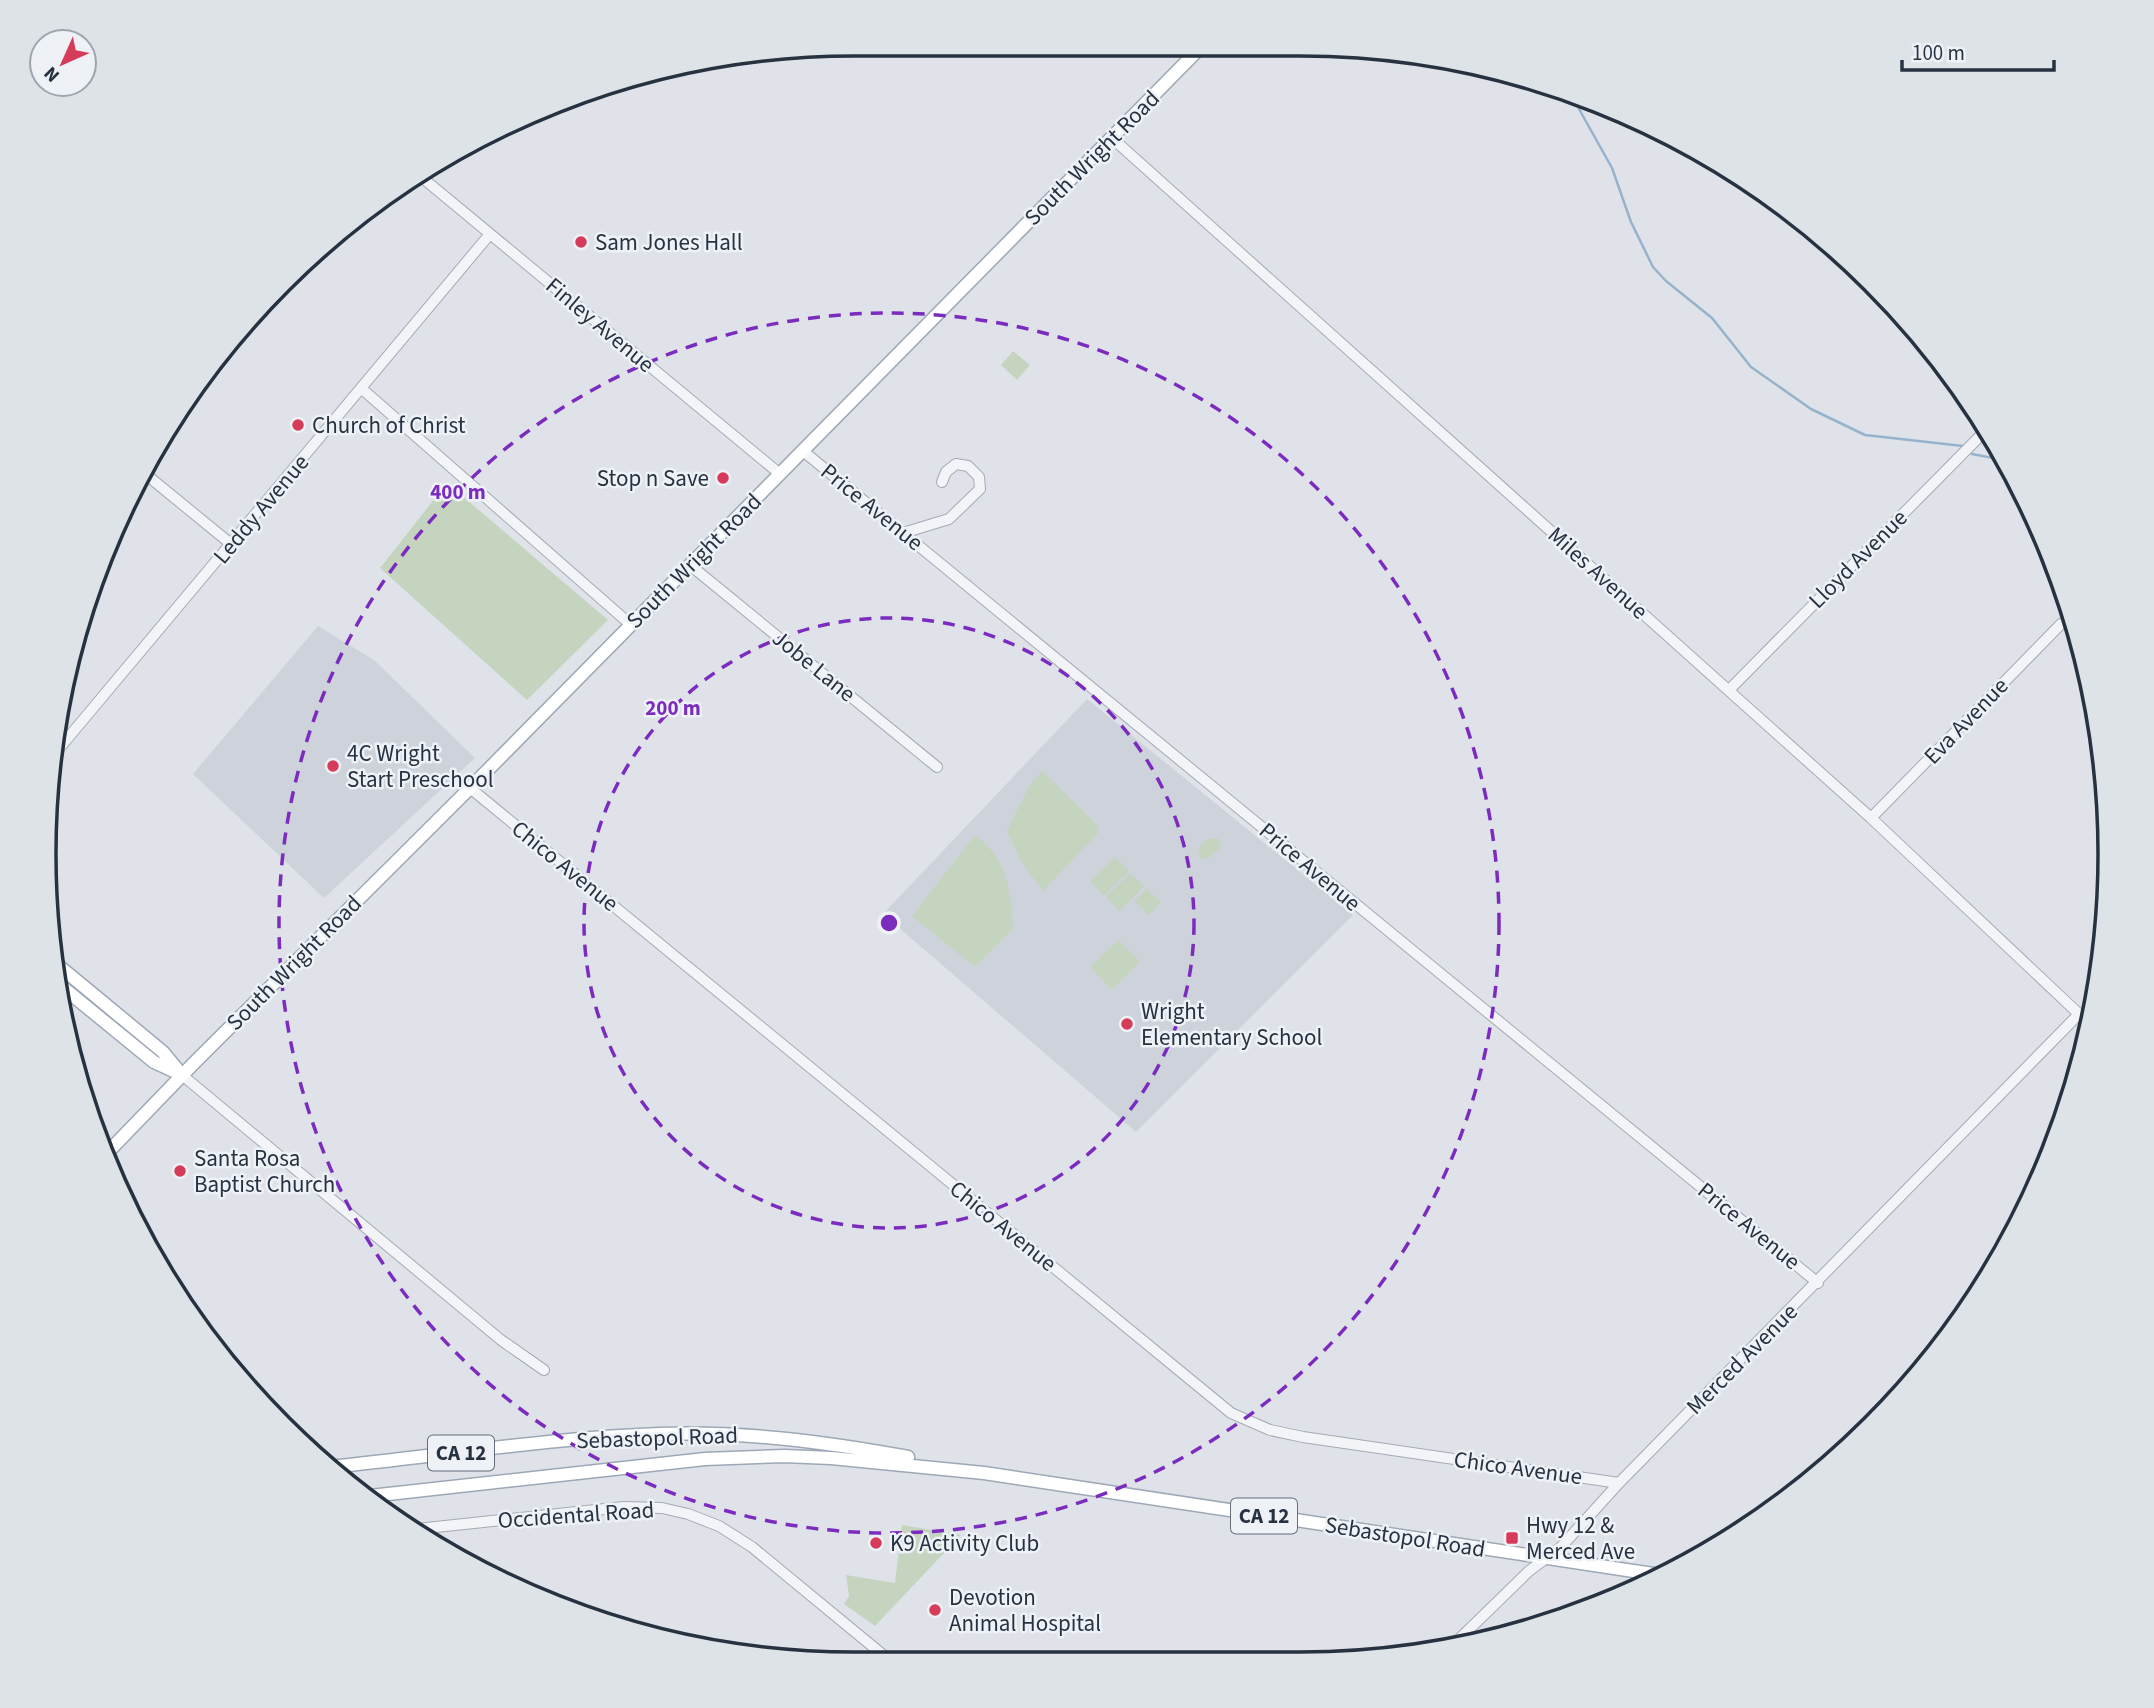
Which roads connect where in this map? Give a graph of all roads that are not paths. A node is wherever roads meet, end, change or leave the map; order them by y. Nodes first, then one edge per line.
1 (1192, 56) edge
2 (1112, 138) junction
3 (426, 181) edge
4 (490, 234) junction
5 (360, 388) junction
6 (1980, 436) edge
7 (803, 451) junction
8 (780, 474) junction
9 (150, 478) edge
10 (942, 482) dead end
11 (903, 533) junction
12 (232, 544) junction
13 (690, 565) junction
14 (2061, 624) dead end
15 (631, 625) junction
16 (1729, 690) junction
17 (64, 743) edge
18 (937, 767) dead end
19 (470, 788) junction
20 (1871, 818) junction
21 (65, 972) edge
22 (68, 992) edge
23 (2079, 1014) joint
24 (182, 1075) junction
25 (112, 1147) edge
26 (1818, 1283) junction
27 (544, 1370) dead end
28 (342, 1466) edge
29 (984, 1473) junction
30 (1619, 1483) junction
31 (379, 1495) edge
32 (427, 1528) edge
33 (1545, 1558) junction
34 (1646, 1573) edge
35 (1463, 1635) edge
36 (879, 1652) edge

1 - 2 main road, South Wright Road
2 - 7 main road, South Wright Road
2 - 16 street, Miles Avenue
3 - 4 street, Finley Avenue
4 - 5 street, Leddy Avenue
4 - 8 street, Finley Avenue
5 - 12 street, Leddy Avenue
5 - 15 street
6 - 16 street, Lloyd Avenue
7 - 8 main road, South Wright Road
7 - 11 street, Price Avenue
8 - 13 main road, South Wright Road
9 - 12 street
10 - 11 street
11 - 26 street, Price Avenue
12 - 17 street, Leddy Avenue
13 - 15 main road, South Wright Road
13 - 18 street, Jobe Lane
14 - 20 street, Eva Avenue
15 - 19 main road, South Wright Road
16 - 20 street, Miles Avenue
19 - 24 main road, South Wright Road
19 - 30 street, Chico Avenue
20 - 23 street, Miles Avenue
21 - 24 main road
22 - 24 main road
23 - 26 street, Merced Avenue
24 - 25 main road, South Wright Road
24 - 27 street
26 - 30 street, Merced Avenue
28 - 29 main road, Sebastopol Road / CA 12
29 - 31 main road, Sebastopol Road / CA 12
29 - 33 main road, Sebastopol Road / CA 12
30 - 33 street, Merced Avenue
32 - 36 street, Occidental Road
33 - 34 main road, Sebastopol Road / CA 12
33 - 35 street, Merced Avenue

